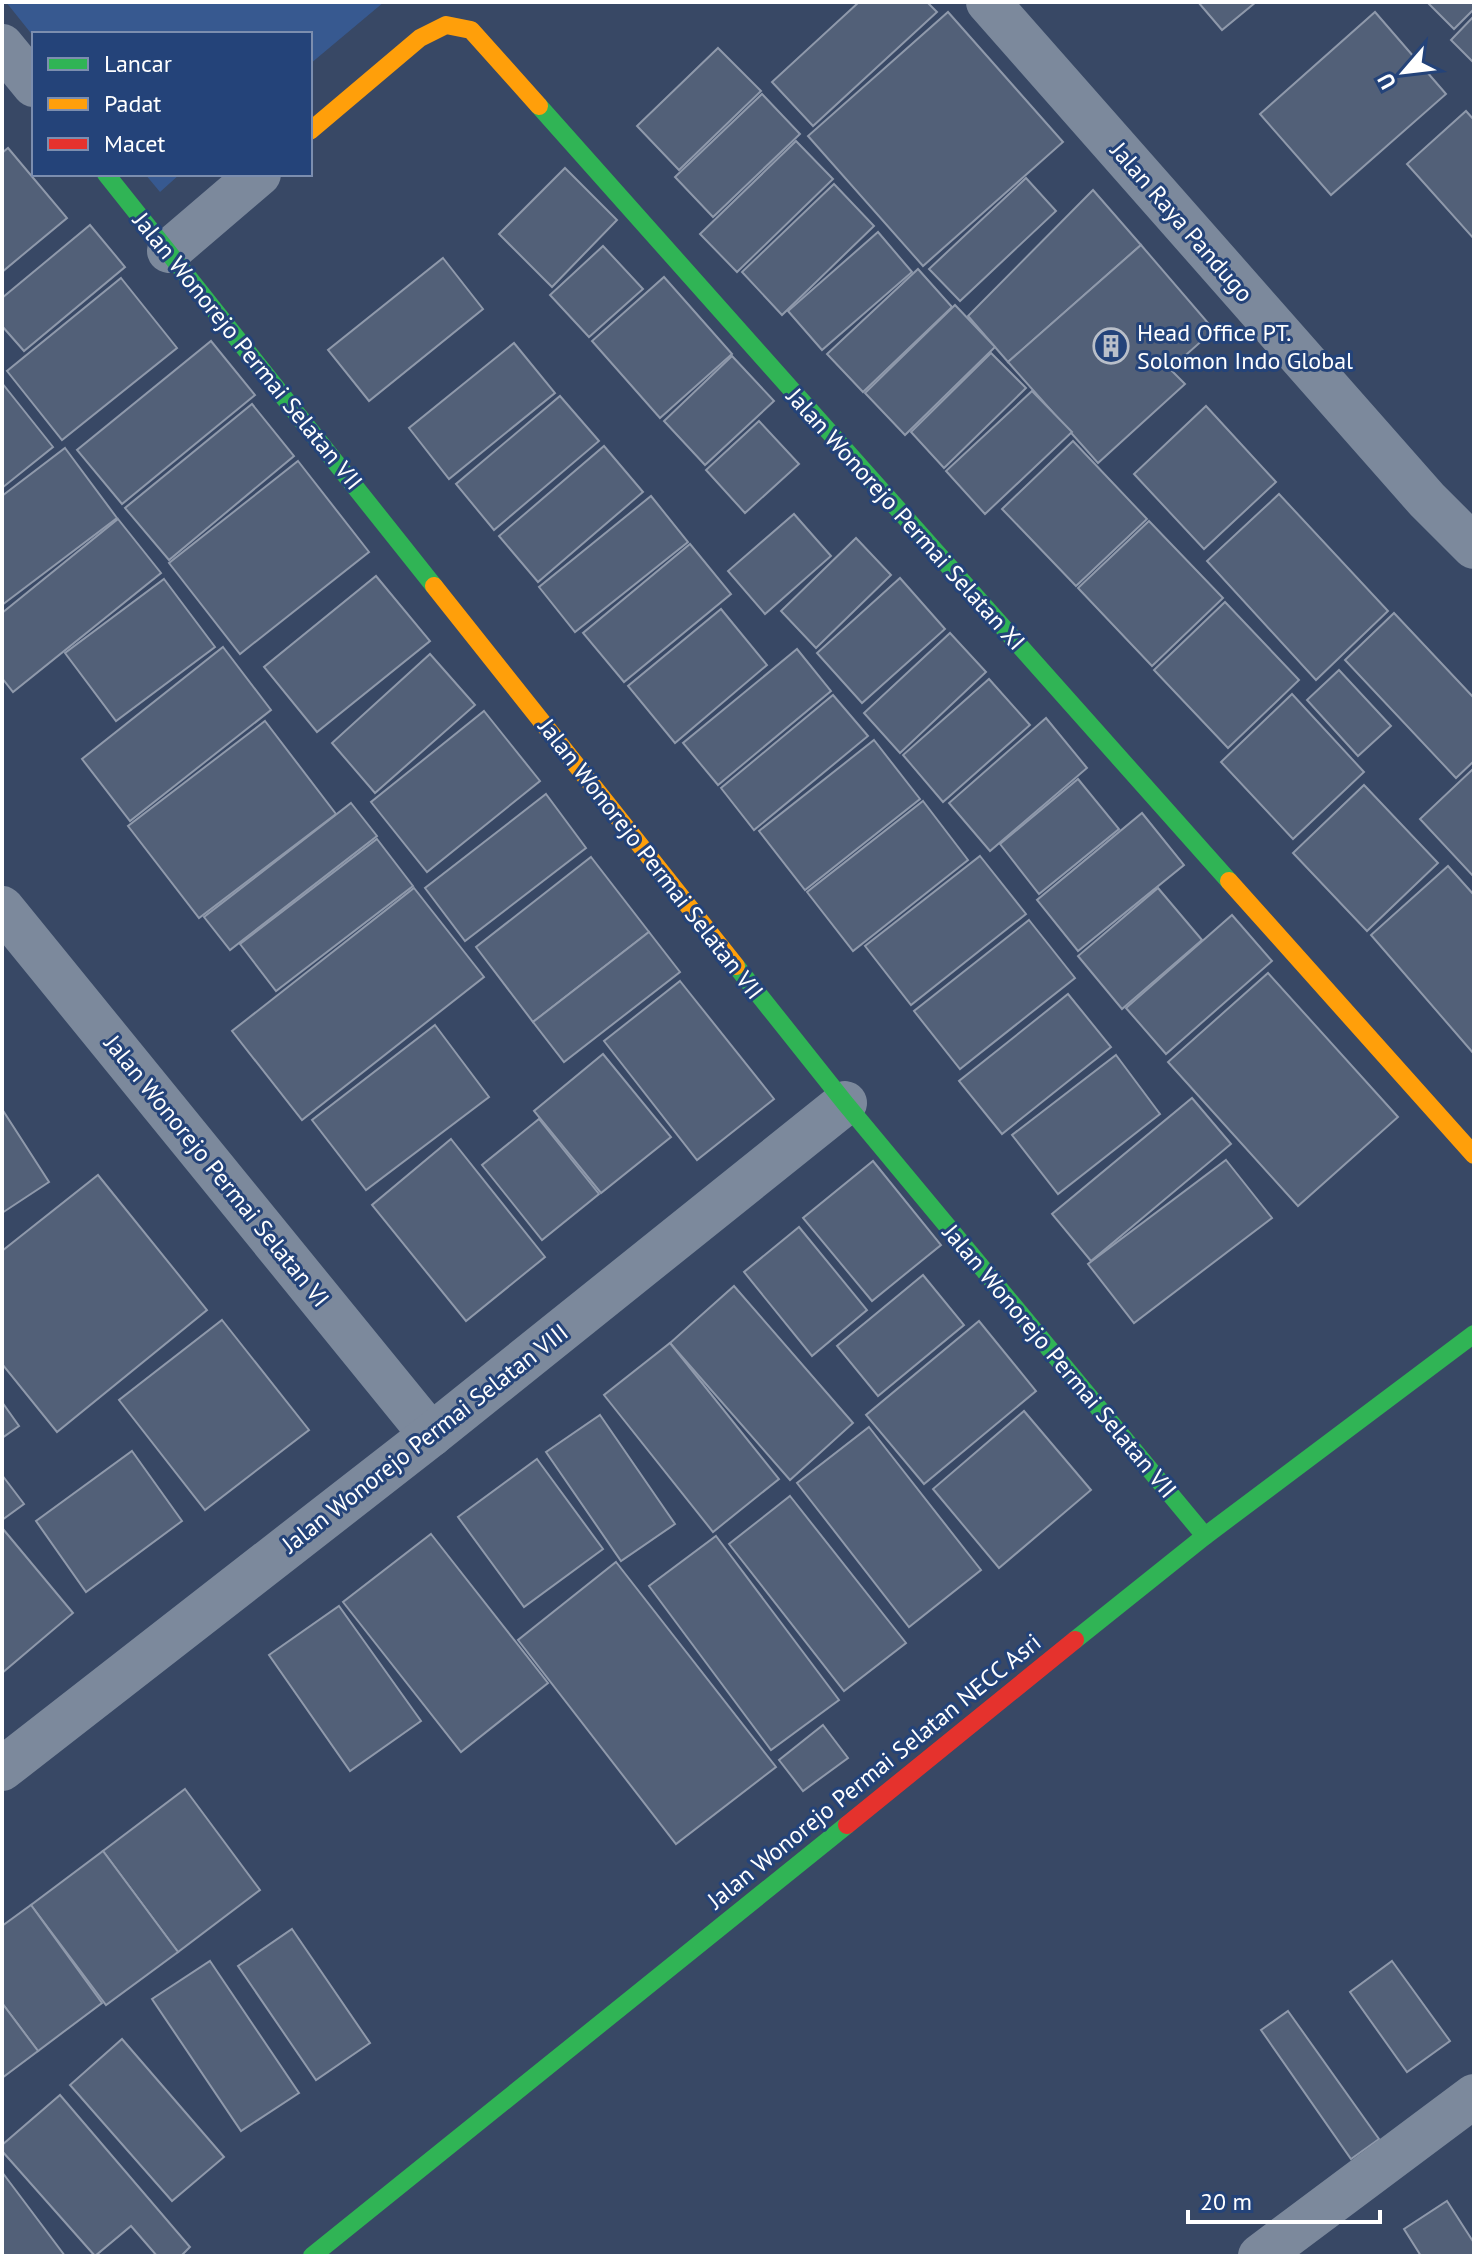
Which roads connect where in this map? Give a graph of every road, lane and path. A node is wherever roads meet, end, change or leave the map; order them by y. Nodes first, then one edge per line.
1 (988, 2) edge
2 (2, 46) edge
3 (32, 83) edge
4 (312, 129) edge
5 (108, 176) edge
6 (257, 176) edge
7 (169, 251) junction
8 (1474, 547) edge
9 (2, 908) edge
10 (845, 1103) junction
11 (1474, 1155) edge
12 (1474, 1334) edge
13 (431, 1435) junction
14 (1205, 1536) junction
15 (2, 1769) edge
16 (1474, 2096) edge
17 (312, 2256) edge
18 (1260, 2256) edge

1 - 8 street, Jalan Raya Pandugo
2 - 3 street
4 - 11 street, Jalan Wonorejo Permai Selatan XI
5 - 7 street, Jalan Wonorejo Permai Selatan VII
6 - 7 street
7 - 10 street, Jalan Wonorejo Permai Selatan VII
9 - 13 street, Jalan Wonorejo Permai Selatan VI
10 - 13 street, Jalan Wonorejo Permai Selatan VIII
10 - 14 street, Jalan Wonorejo Permai Selatan VII
12 - 14 street, Jalan Wonorejo Permai Selatan NECC Asri
13 - 15 street, Jalan Wonorejo Permai Selatan VIII
14 - 17 street, Jalan Wonorejo Permai Selatan NECC Asri
16 - 18 street

